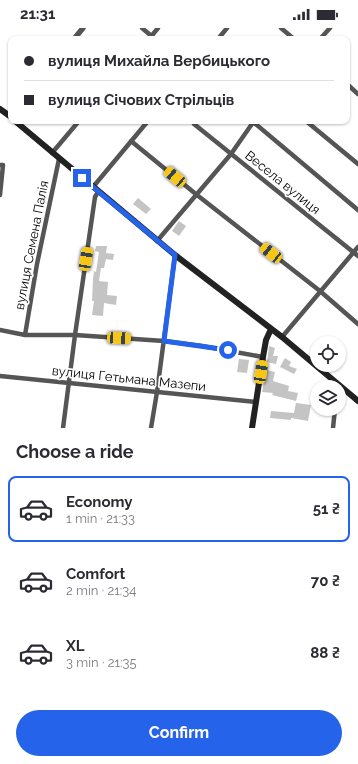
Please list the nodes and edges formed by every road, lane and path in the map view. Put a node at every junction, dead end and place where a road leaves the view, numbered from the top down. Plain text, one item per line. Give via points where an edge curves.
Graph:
1 (83, 28) edge
2 (142, 28) edge
3 (227, 28) edge
4 (281, 28) edge
5 (330, 28) edge
6 (76, 36) edge
7 (150, 36) edge
8 (220, 36) edge
9 (290, 36) edge
10 (323, 36) edge
11 (350, 87) edge
12 (358, 94) edge
13 (18, 124) edge
14 (76, 124) edge
15 (145, 124) edge
16 (194, 124) dead end
17 (251, 124) edge
18 (257, 124) edge
19 (310, 124) edge
20 (131, 141) junction
21 (52, 153) junction
22 (231, 154) junction
23 (59, 159) junction
24 (358, 164) edge
25 (0, 165) edge
26 (96, 190) junction
27 (0, 195) edge
28 (197, 195) junction
29 (358, 210) edge
30 (158, 241) junction
31 (358, 247) edge
32 (353, 252) junction
33 (175, 255) junction
34 (358, 256) edge
35 (320, 291) junction
36 (358, 324) edge
37 (271, 329) junction
38 (0, 330) edge
39 (25, 335) junction
40 (75, 335) junction
41 (282, 337) junction
42 (164, 341) junction
43 (263, 357) junction
44 (0, 376) edge
45 (329, 380) edge
46 (68, 384) junction
47 (157, 392) junction
48 (346, 394) edge
49 (358, 401) edge
50 (256, 402) junction
51 (334, 416) edge
52 (63, 428) edge
53 (151, 428) edge
54 (252, 428) edge
55 (333, 428) edge

1 - 6 street
2 - 7 street
3 - 8 street
4 - 9 street
5 - 10 street
11 - 12 street
13 - 21 main road
14 - 21 street
15 - 20 street
16 - 22 street, Весела вулиця
17 - 22 street
18 - 29 street
19 - 24 street
20 - 26 street
20 - 28 street
21 - 23 main road
22 - 28 street
22 - 32 street, Весела вулиця
23 - 26 main road
23 - 39 street, вулиця Семена Палія
25 - 27 street via 4,165
26 - 30 main road
26 - 40 street
28 - 30 street
28 - 35 street
30 - 33 main road
31 - 32 street
32 - 34 street, Весела вулиця
32 - 35 street
33 - 37 main road
33 - 42 street
35 - 36 street
35 - 41 street
37 - 41 main road
37 - 43 main road
38 - 39 street
39 - 40 street
40 - 42 street
40 - 46 street
41 - 45 main road
42 - 43 street
42 - 47 street
43 - 50 main road
44 - 46 street, вулиця Гетьмана Мазепи
46 - 47 street, вулиця Гетьмана Мазепи
46 - 52 street
47 - 50 street, вулиця Гетьмана Мазепи
47 - 53 street
48 - 49 main road
50 - 54 main road
51 - 55 street

